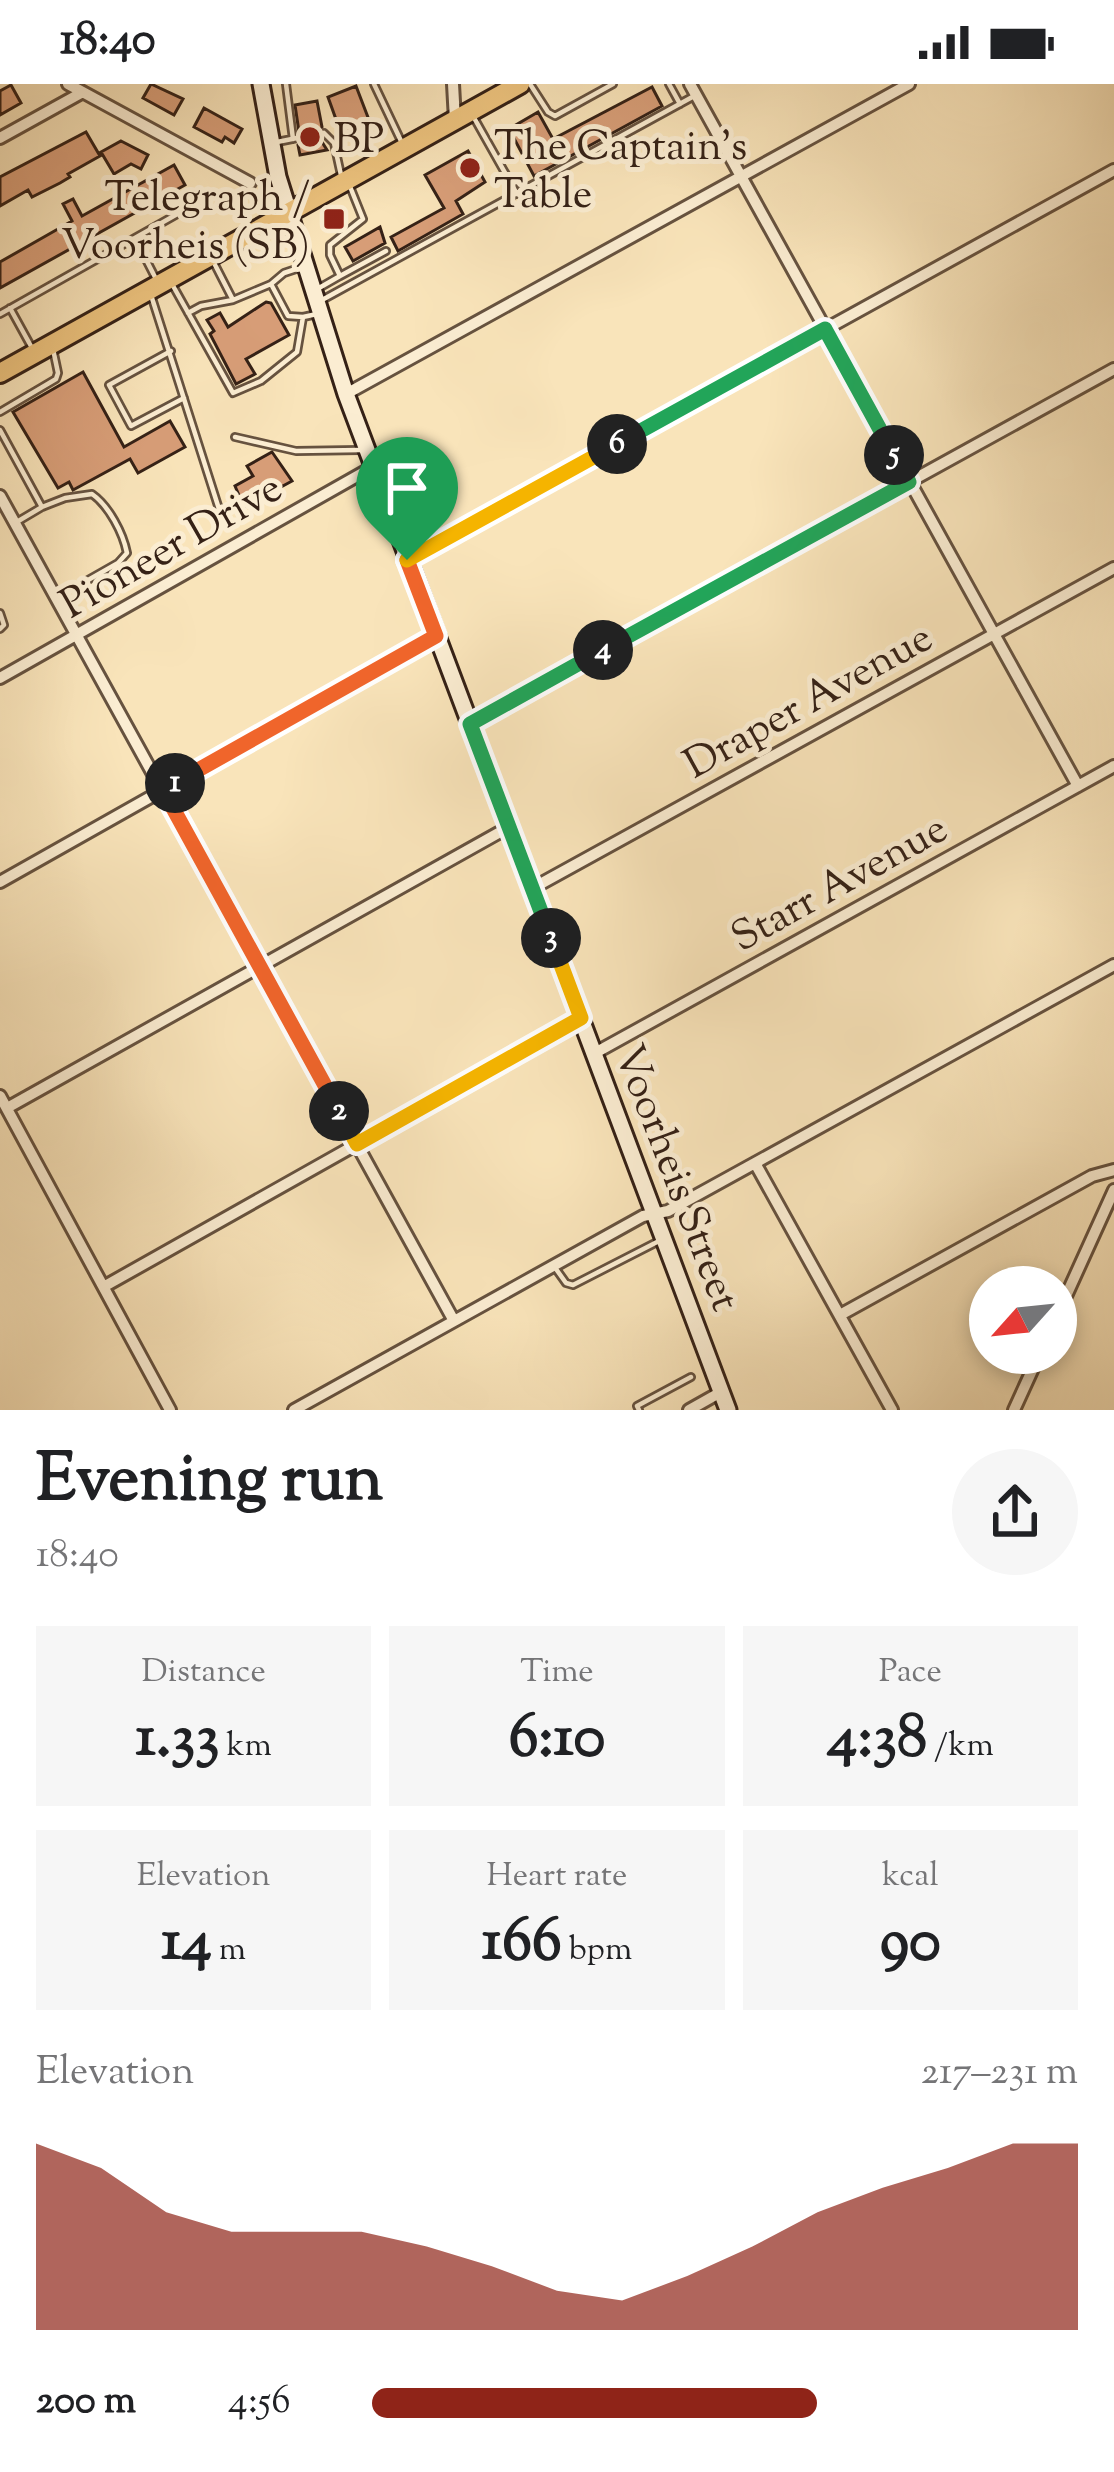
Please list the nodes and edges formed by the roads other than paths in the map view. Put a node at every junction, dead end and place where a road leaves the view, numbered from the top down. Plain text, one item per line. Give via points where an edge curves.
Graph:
1 (68, 84) edge
2 (286, 84) edge
3 (374, 84) edge
4 (453, 84) edge
5 (520, 84) edge
6 (530, 84) edge
7 (613, 84) edge
8 (669, 84) edge
9 (909, 84) edge
10 (266, 85) edge
11 (85, 88) edge
12 (693, 90) edge
13 (680, 104) junction
14 (463, 116) junction
15 (323, 133) dead end
16 (0, 138) edge
17 (272, 143) junction
18 (404, 148) junction
19 (1114, 170) edge
20 (741, 177) junction
21 (345, 181) junction
22 (250, 183) dead end
23 (517, 194) junction
24 (188, 208) dead end
25 (289, 212) junction
26 (135, 238) junction
27 (386, 251) dead end
28 (211, 256) junction
29 (306, 265) junction
30 (340, 277) junction
31 (159, 284) junction
32 (271, 284) junction
33 (233, 300) junction
34 (318, 302) junction
35 (10, 308) junction
36 (188, 313) junction
37 (0, 314) edge
38 (303, 317) junction
39 (825, 329) junction
40 (43, 349) junction
41 (171, 351) junction
42 (1114, 369) edge
43 (0, 373) edge
44 (346, 394) junction
45 (184, 398) junction
46 (0, 412) edge
47 (0, 430) edge
48 (236, 437) dead end
49 (9, 449) junction
50 (366, 449) junction
51 (0, 454) edge
52 (373, 467) junction
53 (909, 482) junction
54 (0, 496) edge
55 (42, 507) junction
56 (219, 509) dead end
57 (15, 523) junction
58 (407, 560) junction
59 (1114, 568) edge
60 (74, 588) dead end
61 (0, 613) edge
62 (0, 629) edge
63 (993, 634) junction
64 (78, 635) junction
65 (436, 636) junction
66 (1, 675) edge
67 (470, 724) junction
68 (1114, 766) edge
69 (1078, 786) junction
70 (163, 790) junction
71 (509, 826) junction
72 (0, 882) edge
73 (533, 888) junction
74 (1114, 965) edge
75 (259, 966) junction
76 (581, 1018) junction
77 (595, 1053) junction
78 (3, 1102) edge
79 (357, 1144) junction
80 (755, 1163) junction
81 (1114, 1170) edge
82 (1114, 1190) edge
83 (655, 1214) junction
84 (664, 1239) junction
85 (554, 1266) junction
86 (1077, 1272) edge
87 (105, 1286) junction
88 (839, 1315) junction
89 (454, 1321) junction
90 (1030, 1374) edge
91 (691, 1377) dead end
92 (722, 1392) junction
93 (170, 1410) edge
94 (294, 1410) edge
95 (639, 1410) edge
96 (688, 1410) edge
97 (728, 1410) edge
98 (892, 1410) edge
99 (1014, 1410) edge

1 - 11 street
2 - 17 lane via 295,139
3 - 18 lane
4 - 14 street
5 - 14 highway
6 - 7 lane via 556,116
8 - 13 lane
9 - 20 street
10 - 17 street, Voorheis Street
11 - 16 street
11 - 22 street
12 - 13 lane
12 - 20 street
13 - 23 lane
14 - 18 highway
14 - 23 lane
15 - 21 lane
17 - 25 street, Voorheis Street
18 - 21 highway
19 - 39 street
20 - 39 street
20 - 44 street
21 - 25 highway
21 - 30 lane via 362,219 328,249
23 - 34 lane
24 - 26 lane
25 - 28 highway
25 - 29 street, Voorheis Street
26 - 31 lane
26 - 35 lane
27 - 30 lane
28 - 31 highway
28 - 33 lane
29 - 32 lane
29 - 34 street, Voorheis Street
30 - 34 lane
31 - 36 lane
31 - 40 highway
31 - 41 lane
32 - 33 lane
32 - 38 lane via 288,316
33 - 36 lane
34 - 38 lane
34 - 44 street, Voorheis Street
35 - 37 lane
35 - 40 lane
36 - 38 lane via 233,393 297,352
39 - 53 street
39 - 58 street
40 - 43 highway
40 - 46 lane via 56,379
41 - 45 lane
41 - 45 lane via 109,385 131,426
42 - 53 street
44 - 50 street, Voorheis Street
45 - 56 lane
47 - 49 lane
48 - 50 lane via 296,451
49 - 51 lane
49 - 55 lane
50 - 52 street, Voorheis Street
52 - 58 street, Voorheis Street
52 - 64 street, Pioneer Drive
53 - 63 street
53 - 67 street
54 - 57 street
55 - 57 lane
55 - 60 lane via 92,494 126,544 118,563
57 - 64 street
58 - 65 street, Voorheis Street
59 - 63 street, Draper Avenue
61 - 62 lane
63 - 69 street
63 - 73 street, Draper Avenue
64 - 66 street, Pioneer Drive
64 - 70 street
65 - 67 street, Voorheis Street
65 - 70 street
67 - 71 street, Voorheis Street
68 - 69 street, Starr Avenue
69 - 77 street, Starr Avenue
70 - 72 street
70 - 75 street
71 - 73 street, Voorheis Street
71 - 75 street
73 - 76 street, Voorheis Street
74 - 80 street
75 - 78 street
75 - 79 street
76 - 77 street, Voorheis Street
76 - 79 street
77 - 83 street, Voorheis Street
78 - 87 street
79 - 87 street
79 - 89 street
80 - 83 street
80 - 88 street
81 - 88 street
82 - 86 street
83 - 84 street, Voorheis Street
83 - 85 street
84 - 85 lane via 573,1285
84 - 92 street, Voorheis Street
85 - 89 street
87 - 93 street
88 - 98 street
89 - 94 street
90 - 99 street
91 - 95 lane
92 - 96 street
92 - 97 street, Voorheis Street

